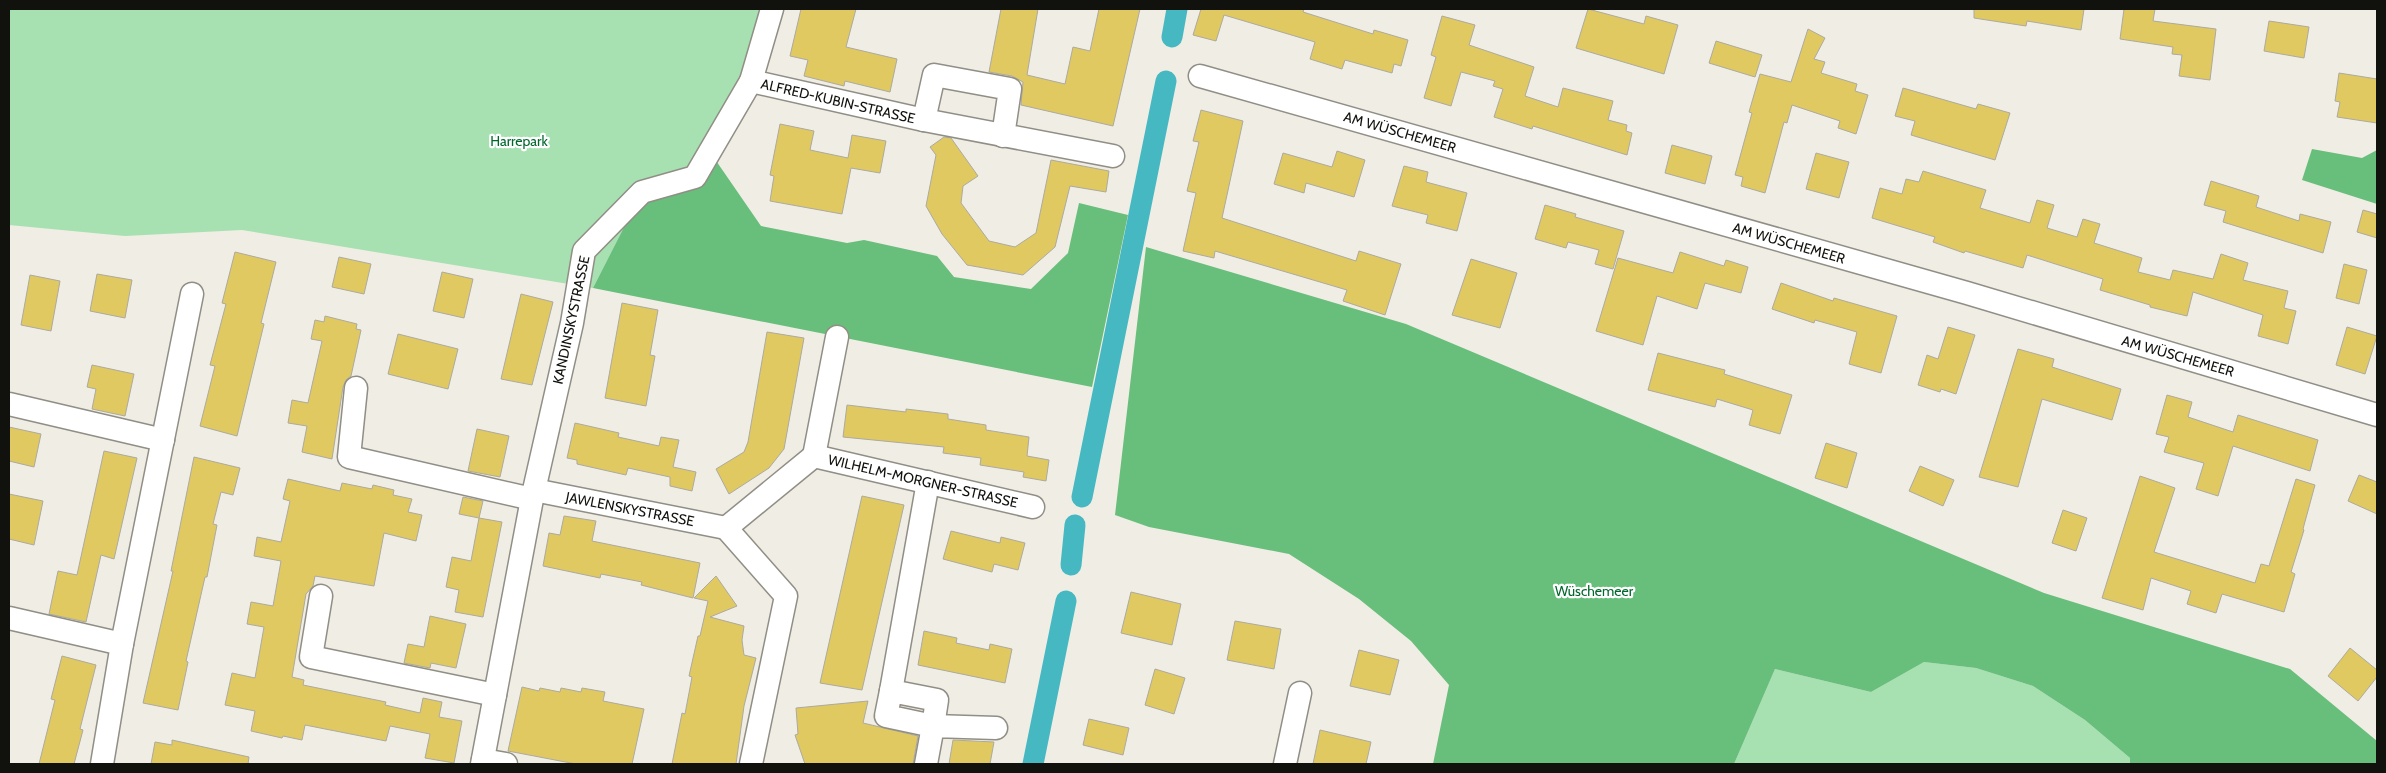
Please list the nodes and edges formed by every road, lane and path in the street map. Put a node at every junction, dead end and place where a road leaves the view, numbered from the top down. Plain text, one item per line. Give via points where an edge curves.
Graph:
1 (772, 9) edge
2 (1200, 76) dead end
3 (751, 81) junction
4 (924, 120) junction
5 (1003, 136) junction
6 (1113, 156) dead end
7 (192, 294) dead end
8 (837, 337) dead end
9 (356, 388) dead end
10 (9, 404) edge
11 (2377, 415) edge
12 (163, 440) junction
13 (814, 456) junction
14 (928, 482) junction
15 (533, 494) junction
16 (1033, 507) dead end
17 (726, 528) junction
18 (322, 596) dead end
19 (9, 618) edge
20 (122, 644) junction
21 (1300, 693) dead end
22 (495, 695) junction
23 (933, 726) junction
24 (996, 728) dead end
25 (482, 762) edge
26 (102, 764) edge
27 (506, 764) edge
28 (751, 764) edge
29 (926, 764) edge
30 (1285, 764) edge

1 - 3 street, KANDINSKYSTRASSE
2 - 11 street, AM WÜSCHEMEER via 1994,301
3 - 4 street, ALFRED-KUBIN-STRASSE
3 - 15 street, KANDINSKYSTRASSE via 695,177 642,192 584,251 572,323
4 - 5 street, ALFRED-KUBIN-STRASSE
4 - 5 street, ALFRED-KUBIN-STRASSE via 934,75 1010,89
5 - 6 street, ALFRED-KUBIN-STRASSE
7 - 12 street
8 - 13 street, WILHELM-MORGNER-STRASSE
9 - 15 street via 349,457
10 - 12 street
12 - 20 street
13 - 14 street, WILHELM-MORGNER-STRASSE
13 - 17 street, WILHELM-MORGNER-STRASSE
14 - 16 street, WILHELM-MORGNER-STRASSE
14 - 23 street via 891,692 937,700
15 - 17 street, JAWLENSKYSTRASSE
15 - 22 street, KANDINSKYSTRASSE
17 - 28 street via 786,596
18 - 22 street via 311,657
19 - 20 street
20 - 26 street
21 - 30 street
22 - 25 street, KANDINSKYSTRASSE
23 - 24 street
23 - 29 street
25 - 27 street

